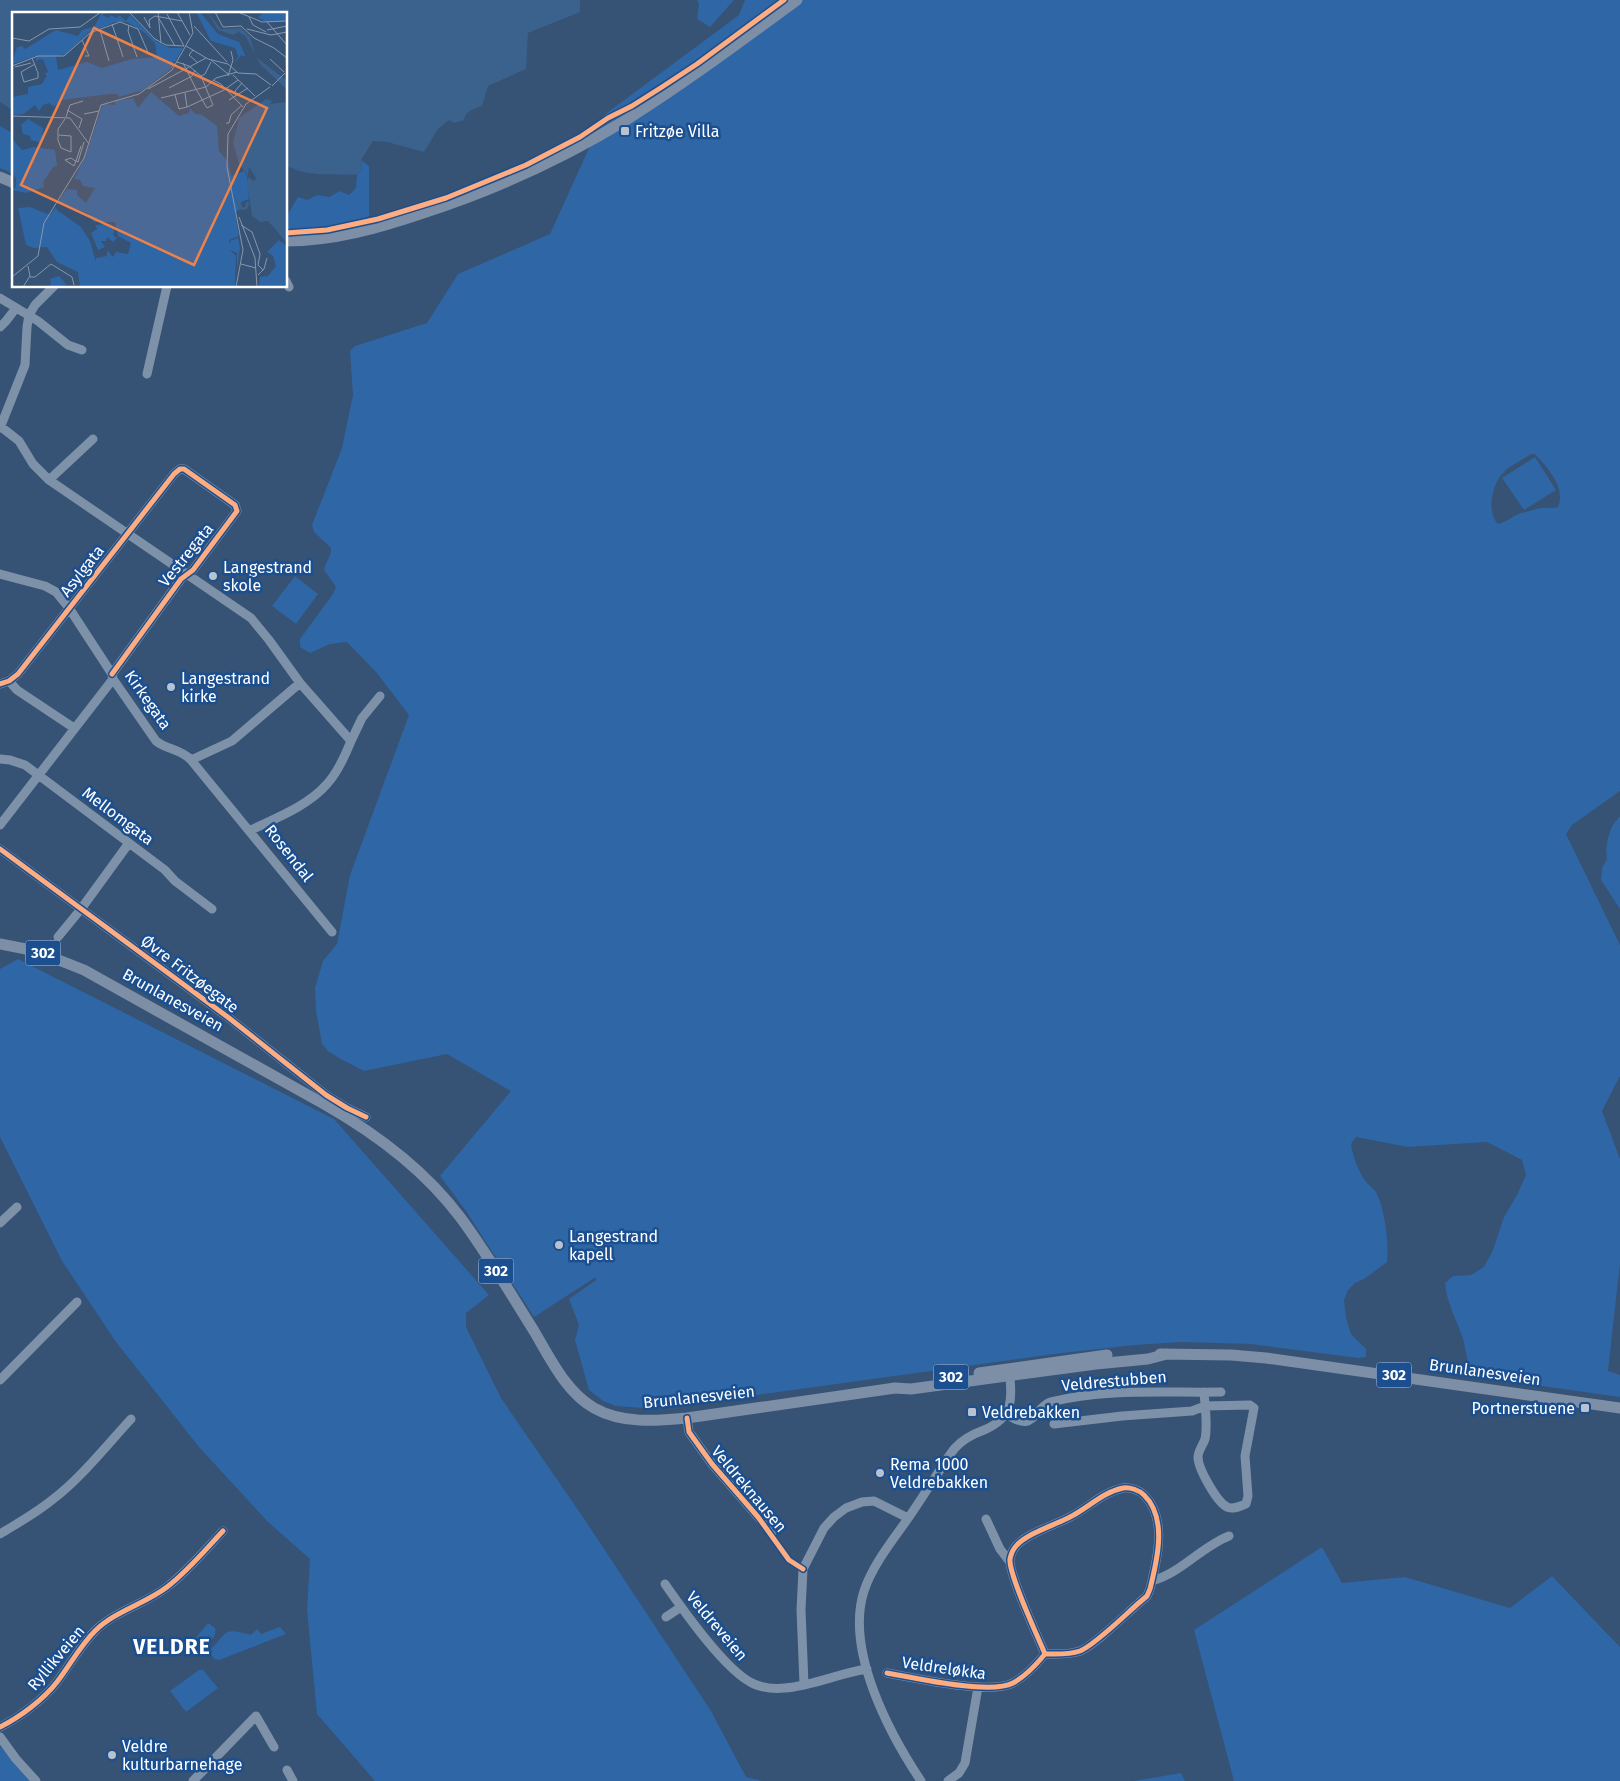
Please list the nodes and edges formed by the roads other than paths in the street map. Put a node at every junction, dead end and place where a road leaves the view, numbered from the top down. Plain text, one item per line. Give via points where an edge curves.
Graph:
1 (796, 0) edge
2 (0, 177) edge
3 (12, 182) edge
4 (288, 241) edge
5 (52, 288) edge
6 (167, 288) edge
7 (0, 298) edge
8 (16, 308) junction
9 (29, 315) junction
10 (0, 327) edge
11 (82, 350) dead end
12 (147, 374) dead end
13 (0, 427) edge
14 (93, 439) dead end
15 (180, 469) joint
16 (49, 480) junction
17 (128, 533) junction
18 (0, 574) edge
19 (188, 574) junction
20 (69, 608) junction
21 (112, 677) junction
22 (4, 683) edge
23 (300, 683) junction
24 (380, 696) dead end
25 (74, 728) junction
26 (352, 740) junction
27 (0, 760) edge
28 (192, 760) junction
29 (39, 775) junction
30 (0, 825) edge
31 (251, 830) junction
32 (129, 843) junction
33 (0, 849) edge
34 (81, 909) junction
35 (212, 909) dead end
36 (332, 932) dead end
37 (58, 938) dead end
38 (0, 944) edge
39 (366, 1117) dead end
40 (17, 1207) dead end
41 (0, 1223) edge
42 (77, 1302) dead end
43 (1009, 1372) junction
44 (0, 1380) edge
45 (1204, 1392) junction
46 (1221, 1392) dead end
47 (1205, 1406) junction
48 (1620, 1408) edge
49 (1005, 1413) junction
50 (687, 1418) junction
51 (130, 1419) dead end
52 (1054, 1424) dead end
53 (908, 1518) junction
54 (986, 1519) dead end
55 (223, 1530) dead end
56 (772, 1533) dead end
57 (0, 1534) edge
58 (1229, 1536) dead end
59 (1010, 1562) junction
60 (1152, 1581) junction
61 (665, 1584) dead end
62 (681, 1607) junction
63 (666, 1618) dead end
64 (1045, 1654) junction
65 (867, 1669) junction
66 (887, 1673) dead end
67 (804, 1684) junction
68 (978, 1687) junction
69 (0, 1726) edge
70 (0, 1737) edge
71 (274, 1747) dead end
72 (287, 1770) dead end
73 (36, 1781) edge
74 (193, 1781) edge
75 (293, 1781) edge
76 (921, 1781) edge
77 (948, 1781) edge

1 - 4 main road via 654,102 541,166 402,220 330,238
2 - 3 main road
5 - 9 street
6 - 12 street
7 - 8 street
8 - 9 street
8 - 10 street
9 - 11 street via 68,345
9 - 13 street via 25,365
13 - 16 street via 19,441 33,464
14 - 16 street
15 - 17 street, Asylgata
15 - 19 street, Vestregata via 187,470 237,509
16 - 17 street
17 - 19 street
17 - 20 street, Asylgata
18 - 20 street, Kirkegata via 51,588
19 - 21 street, Vestregata via 181,579
19 - 23 street via 251,618
20 - 21 street, Kirkegata
20 - 22 street, Asylgata via 18,674
21 - 25 street, Vestregata
21 - 28 street, Kirkegata via 156,741
22 - 25 street
23 - 26 street
23 - 28 street via 232,741
24 - 26 street, Rosendal via 362,718
25 - 29 street, Vestregata
26 - 31 street, Rosendal via 326,785 304,803
27 - 29 street, Mellomgata via 18,761
28 - 31 street, Kirkegata
29 - 30 street, Vestregata
29 - 32 street, Mellomgata
31 - 36 street, Rosendal
32 - 34 street
32 - 35 street, Mellomgata
33 - 34 street, Øvre Fritzøegate
34 - 37 street
34 - 39 street, Øvre Fritzøegate via 229,1018 326,1095
38 - 50 main road, Brunlanesveien / 302 via 36,951 84,970 367,1130 406,1160 452,1207 480,1245 558,1371 577,1395 594,1408 624,1418
40 - 41 street
42 - 44 street
43 - 48 main road, Brunlanesveien / 302 via 1148,1359 1167,1354 1232,1355
43 - 49 street via 1012,1393
43 - 50 main road, Brunlanesveien / 302 via 910,1383 895,1388
45 - 46 street, Veldrestubben
45 - 47 street
45 - 49 street, Veldrestubben via 1126,1392 1059,1400 1044,1405 1027,1421 1016,1420
47 - 47 street via 1242,1404 1254,1408 1245,1456 1248,1496 1246,1504 1239,1507 1227,1507 1221,1503 1200,1466 1198,1454 1205,1434
47 - 52 street via 1192,1411
49 - 53 street via 994,1425 955,1448
50 - 56 street, Veldreknausen via 689,1432 712,1464
51 - 57 street via 58,1495
53 - 65 street via 864,1591 859,1621
53 - 67 street via 874,1502 862,1502 846,1508 824,1528 803,1569
54 - 59 street
55 - 69 street, Ryllikveien via 168,1587 95,1631 52,1688 30,1708
58 - 60 street via 1164,1578
59 - 60 street via 1012,1551 1024,1539 1071,1517 1111,1492 1132,1488 1143,1493 1156,1511 1159,1531
59 - 64 street via 1014,1581
60 - 64 street via 1147,1596 1082,1650
61 - 62 street, Veldreveien
62 - 63 street
62 - 67 street, Veldreveien via 742,1677 768,1688
64 - 68 street, Veldreløkka via 1012,1683 992,1688
65 - 67 street, Veldreveien
65 - 76 street via 886,1721
66 - 68 street, Veldreløkka
68 - 77 street, Veldreløkka via 965,1763 959,1773
70 - 73 street
71 - 74 street via 256,1716
72 - 75 street

